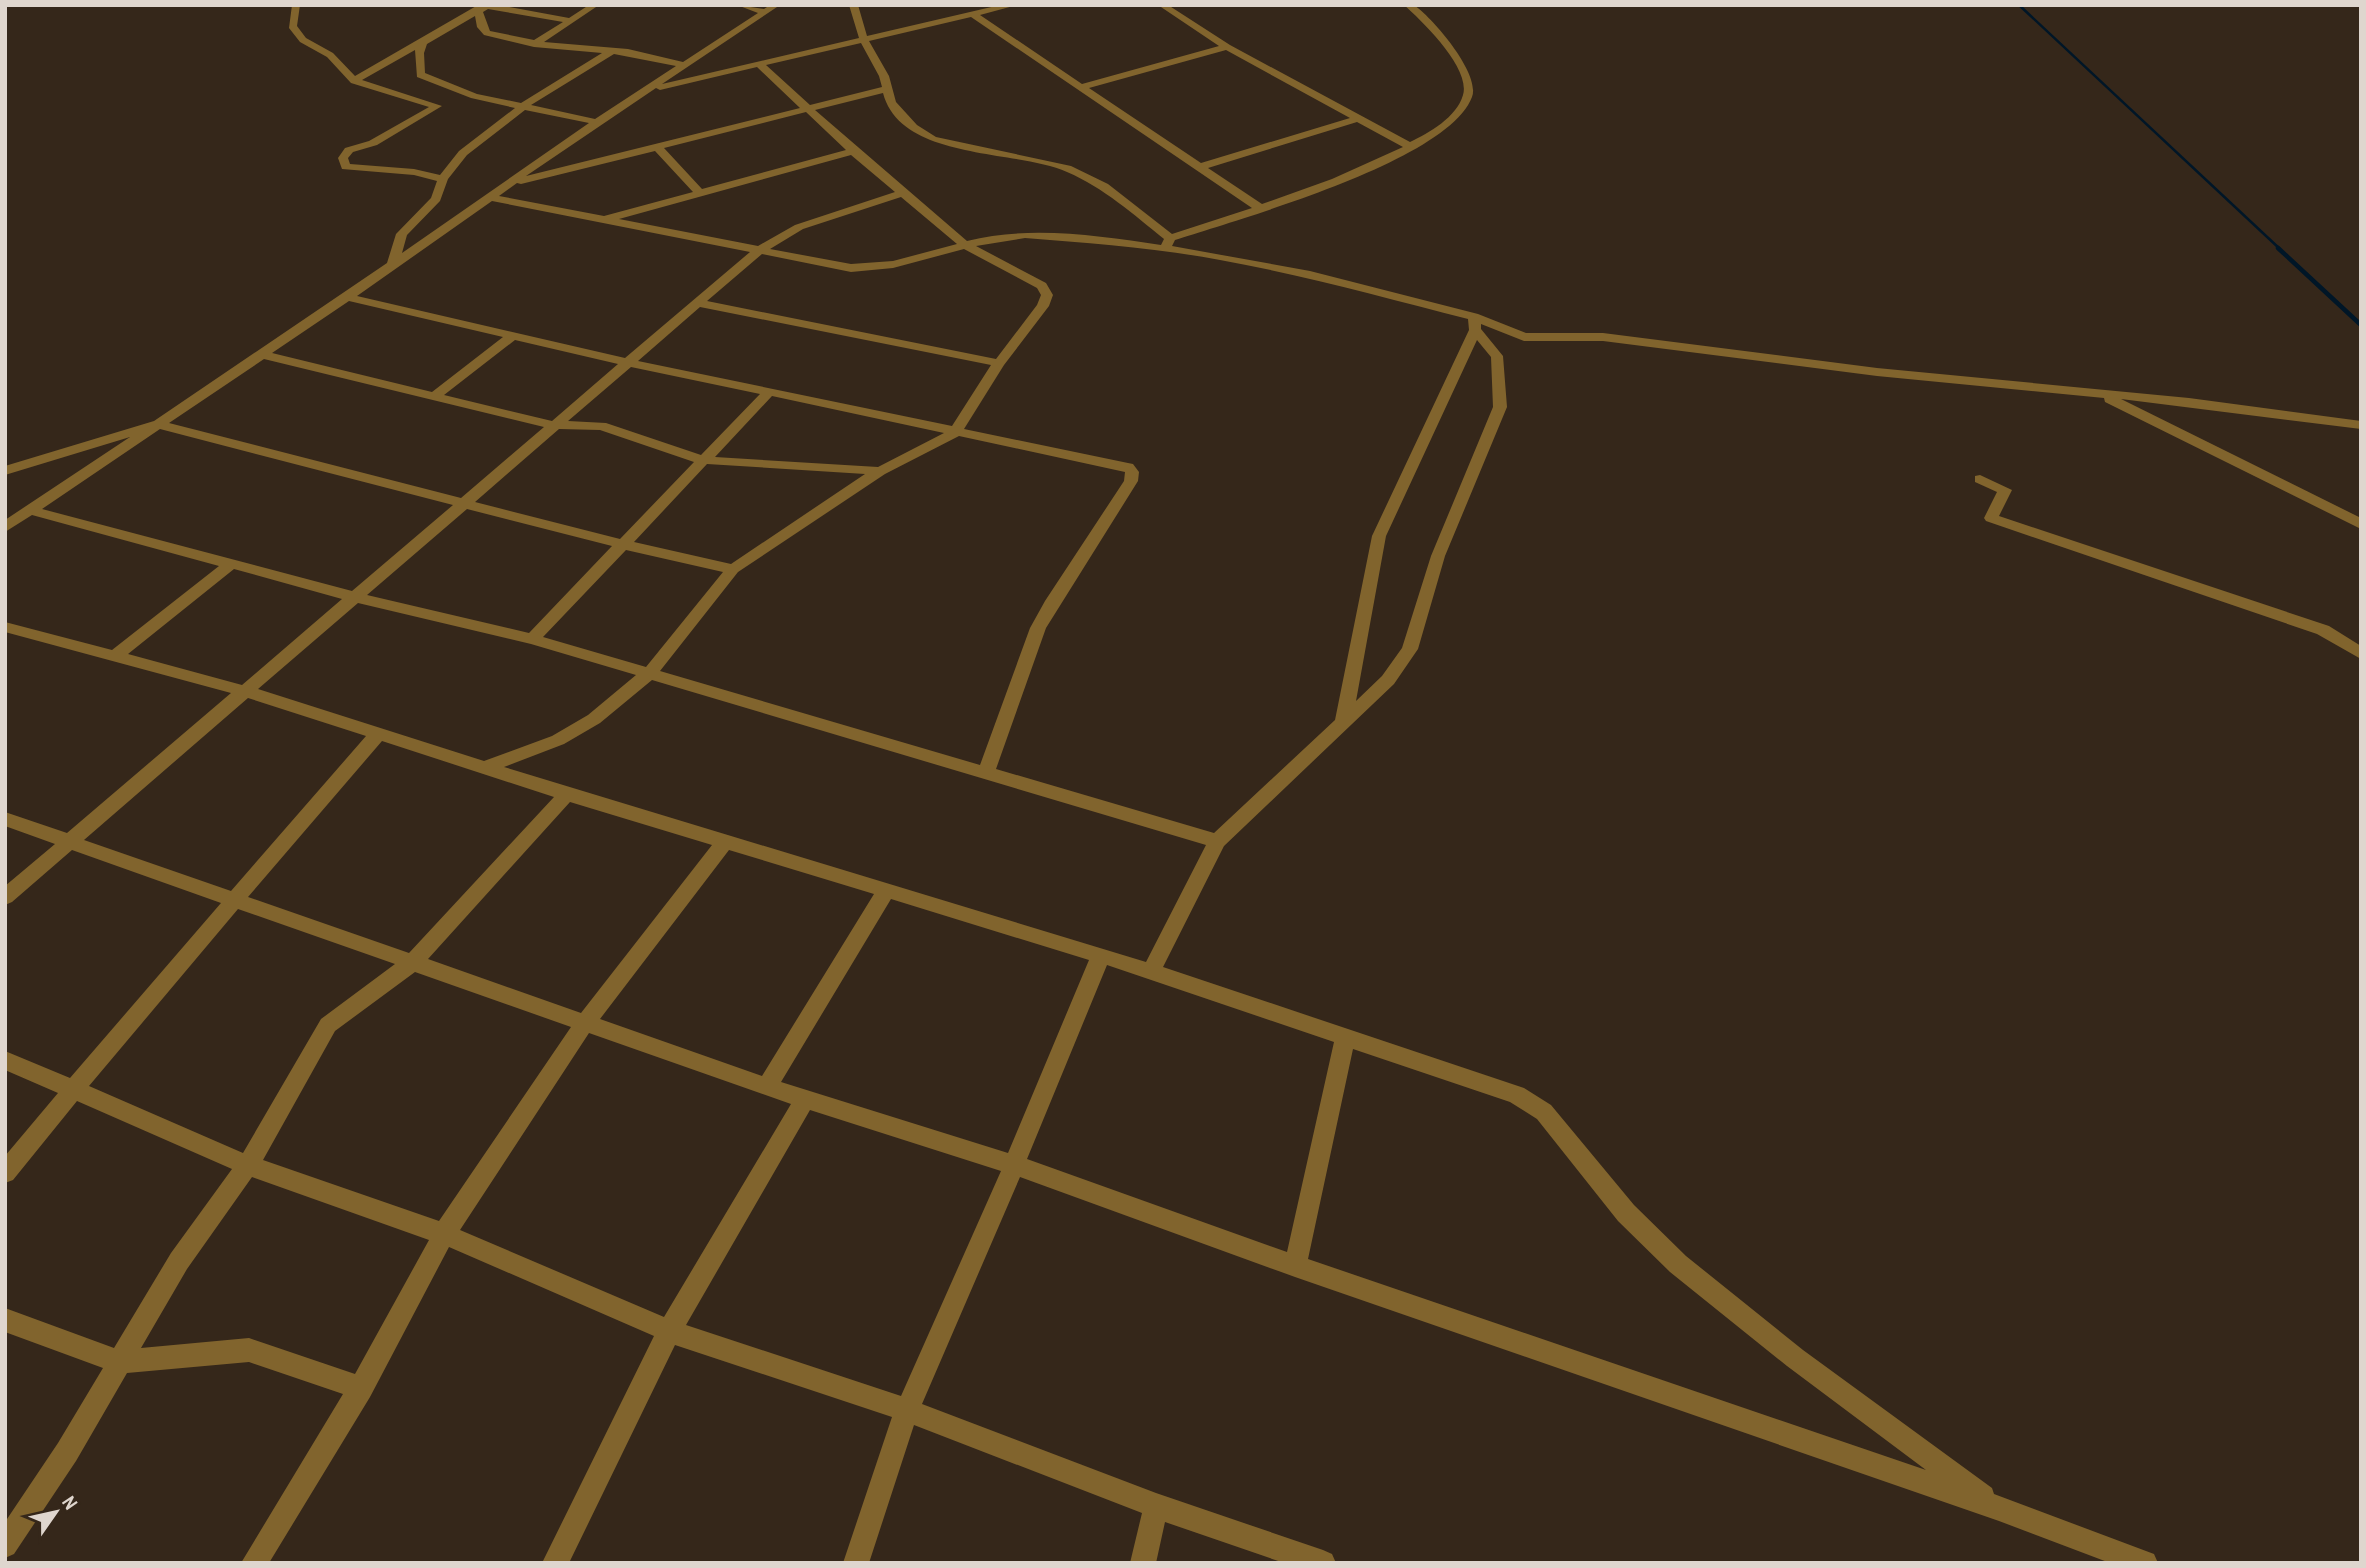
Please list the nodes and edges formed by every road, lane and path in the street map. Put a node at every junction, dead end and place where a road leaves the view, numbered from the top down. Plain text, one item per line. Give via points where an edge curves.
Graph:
1 (296, 5) edge
2 (595, 5) edge
3 (741, 5) edge
4 (776, 5) edge
5 (853, 5) edge
6 (1013, 5) edge
7 (1162, 5) edge
8 (1408, 5) edge
9 (484, 7) edge
10 (766, 12) junction
11 (974, 15) junction
12 (568, 20) junction
13 (864, 40) junction
14 (422, 42) junction
15 (534, 44) junction
16 (1227, 47) junction
17 (612, 51) junction
18 (759, 64) junction
19 (685, 65) junction
20 (354, 81) junction
21 (420, 84) junction
22 (1081, 87) junction
23 (650, 89) junction
24 (887, 89) junction
25 (437, 106) junction
26 (523, 106) junction
27 (806, 109) junction
28 (1359, 118) junction
29 (597, 122) junction
30 (657, 147) junction
31 (1413, 148) junction
32 (853, 151) junction
33 (1199, 167) junction
34 (443, 179) junction
35 (509, 184) junction
36 (700, 193) junction
37 (902, 193) junction
38 (489, 197) junction
39 (1260, 208) junction
40 (603, 220) junction
41 (1168, 244) junction
42 (965, 245) junction
43 (758, 251) junction
44 (393, 264) junction
45 (347, 297) junction
46 (697, 303) junction
47 (1474, 323) junction
48 (514, 335) junction
49 (261, 354) junction
50 (626, 362) junction
51 (999, 363) junction
52 (768, 393) junction
53 (2100, 394) junction
54 (434, 396) junction
55 (157, 424) junction
56 (553, 425) junction
57 (2361, 425) edge
58 (954, 433) junction
59 (703, 460) junction
60 (5, 471) edge
61 (880, 471) junction
62 (1980, 479) dead end
63 (465, 503) junction
64 (30, 510) junction
65 (2361, 524) edge
66 (5, 527) edge
67 (621, 544) junction
68 (231, 564) junction
69 (733, 569) junction
70 (355, 597) junction
71 (5, 627) edge
72 (532, 639) junction
73 (2361, 654) edge
74 (114, 656) junction
75 (650, 673) junction
76 (244, 691) junction
77 (1343, 724) junction
78 (379, 734) junction
79 (484, 768) junction
80 (986, 772) junction
81 (567, 794) junction
82 (5, 820) edge
83 (1217, 841) junction
84 (725, 842) junction
85 (68, 844) junction
86 (886, 891) junction
87 (5, 897) edge
88 (234, 899) junction
89 (1101, 955) junction
90 (412, 963) junction
91 (1152, 971) junction
92 (585, 1023) junction
93 (1345, 1037) junction
94 (5, 1060) edge
95 (767, 1087) junction
96 (75, 1089) junction
97 (805, 1099) junction
98 (248, 1165) junction
99 (1014, 1165) junction
100 (5, 1173) edge
101 (444, 1234) junction
102 (1295, 1266) junction
103 (5, 1320) edge
104 (669, 1331) junction
105 (119, 1362) junction
106 (360, 1388) junction
107 (907, 1410) junction
108 (1156, 1506) junction
109 (1999, 1508) junction
110 (5, 1545) edge
111 (254, 1563) edge
112 (555, 1563) edge
113 (856, 1563) edge
114 (1143, 1563) edge
115 (1324, 1563) edge
116 (2145, 1563) edge

1 - 20 street via 295,31 330,55
2 - 12 street
3 - 10 street
4 - 10 street
5 - 13 street
6 - 11 street
7 - 16 street
8 - 31 street via 1441,38 1462,68 1468,97 1461,111
9 - 12 street
9 - 14 street
9 - 15 street via 482,27 487,33
10 - 19 street
11 - 13 street
11 - 22 street
12 - 15 street
13 - 18 street
13 - 24 street
14 - 20 street
14 - 21 street
15 - 17 street
16 - 22 street
16 - 28 street
17 - 19 street
17 - 26 street
18 - 23 street
18 - 27 street
19 - 23 street
20 - 25 street
21 - 25 street
21 - 26 street
22 - 33 street
23 - 29 street
24 - 27 street
24 - 41 street via 891,103 913,127 933,139 1067,168 1104,186
25 - 34 street via 373,143 349,150 343,158 346,167
26 - 29 street
26 - 34 street via 463,153
27 - 30 street
27 - 32 street
28 - 31 street
28 - 33 street
29 - 35 street
30 - 35 street
30 - 36 street
31 - 39 street
32 - 36 street
32 - 37 street
33 - 39 street
34 - 44 street via 436,199 402,233
35 - 38 street
36 - 40 street
37 - 42 street
37 - 43 street via 799,227
38 - 40 street
38 - 44 street
39 - 41 street
40 - 43 street
41 - 42 street via 1025,235
41 - 47 street via 1310,275
42 - 43 street via 893,264 851,268
42 - 51 street via 1042,286 1047,295
43 - 46 street
44 - 45 street
45 - 48 street
45 - 49 street
46 - 50 street
46 - 51 street
47 - 53 street via 1524,337 1603,337 1877,372
47 - 77 street via 1379,536
47 - 77 street via 1497,356 1500,407 1437,556 1410,649 1388,680
48 - 50 street
48 - 54 street
49 - 54 street
49 - 55 street
50 - 52 street
50 - 56 street
51 - 58 street
52 - 58 street
52 - 59 street
53 - 57 street
53 - 65 street
54 - 56 street
55 - 60 street
55 - 63 street
55 - 64 street
56 - 59 street via 601,426
56 - 63 street
58 - 61 street
58 - 80 street via 1123,464 1132,472 1131,481 1038,628
59 - 61 street
59 - 67 street
61 - 69 street
62 - 73 street via 2005,490 1991,518 2323,629
63 - 67 street
63 - 70 street
64 - 66 street
64 - 68 street
67 - 69 street
67 - 72 street
68 - 70 street
68 - 74 street
69 - 75 street
70 - 72 street
70 - 76 street
71 - 74 street
72 - 75 street
74 - 76 street
75 - 79 street via 574,732
75 - 80 street
76 - 78 street
76 - 85 street
77 - 83 street
78 - 79 street
78 - 88 street
79 - 81 street
80 - 83 street
81 - 84 street
81 - 90 street
82 - 85 street
83 - 91 street
84 - 86 street
84 - 92 street
85 - 87 street
85 - 88 street
86 - 89 street
86 - 95 street
88 - 90 street
88 - 96 street
89 - 91 street
89 - 99 street
90 - 92 street
90 - 98 street via 328,1025
91 - 93 street
92 - 95 street
92 - 101 street
93 - 102 street
93 - 109 street via 1517,1095 1544,1112 1626,1213 1678,1264 1795,1358
94 - 96 street
95 - 97 street
96 - 98 street
96 - 100 street
97 - 99 street
97 - 104 street
98 - 101 street
98 - 105 street via 179,1261
99 - 102 street
99 - 107 street
101 - 104 street
101 - 106 street
102 - 109 street
103 - 105 street
104 - 107 street
104 - 112 street
105 - 106 street via 249,1350
105 - 110 street
106 - 111 street
107 - 108 street
107 - 113 street
108 - 114 street
108 - 115 street
109 - 116 street

